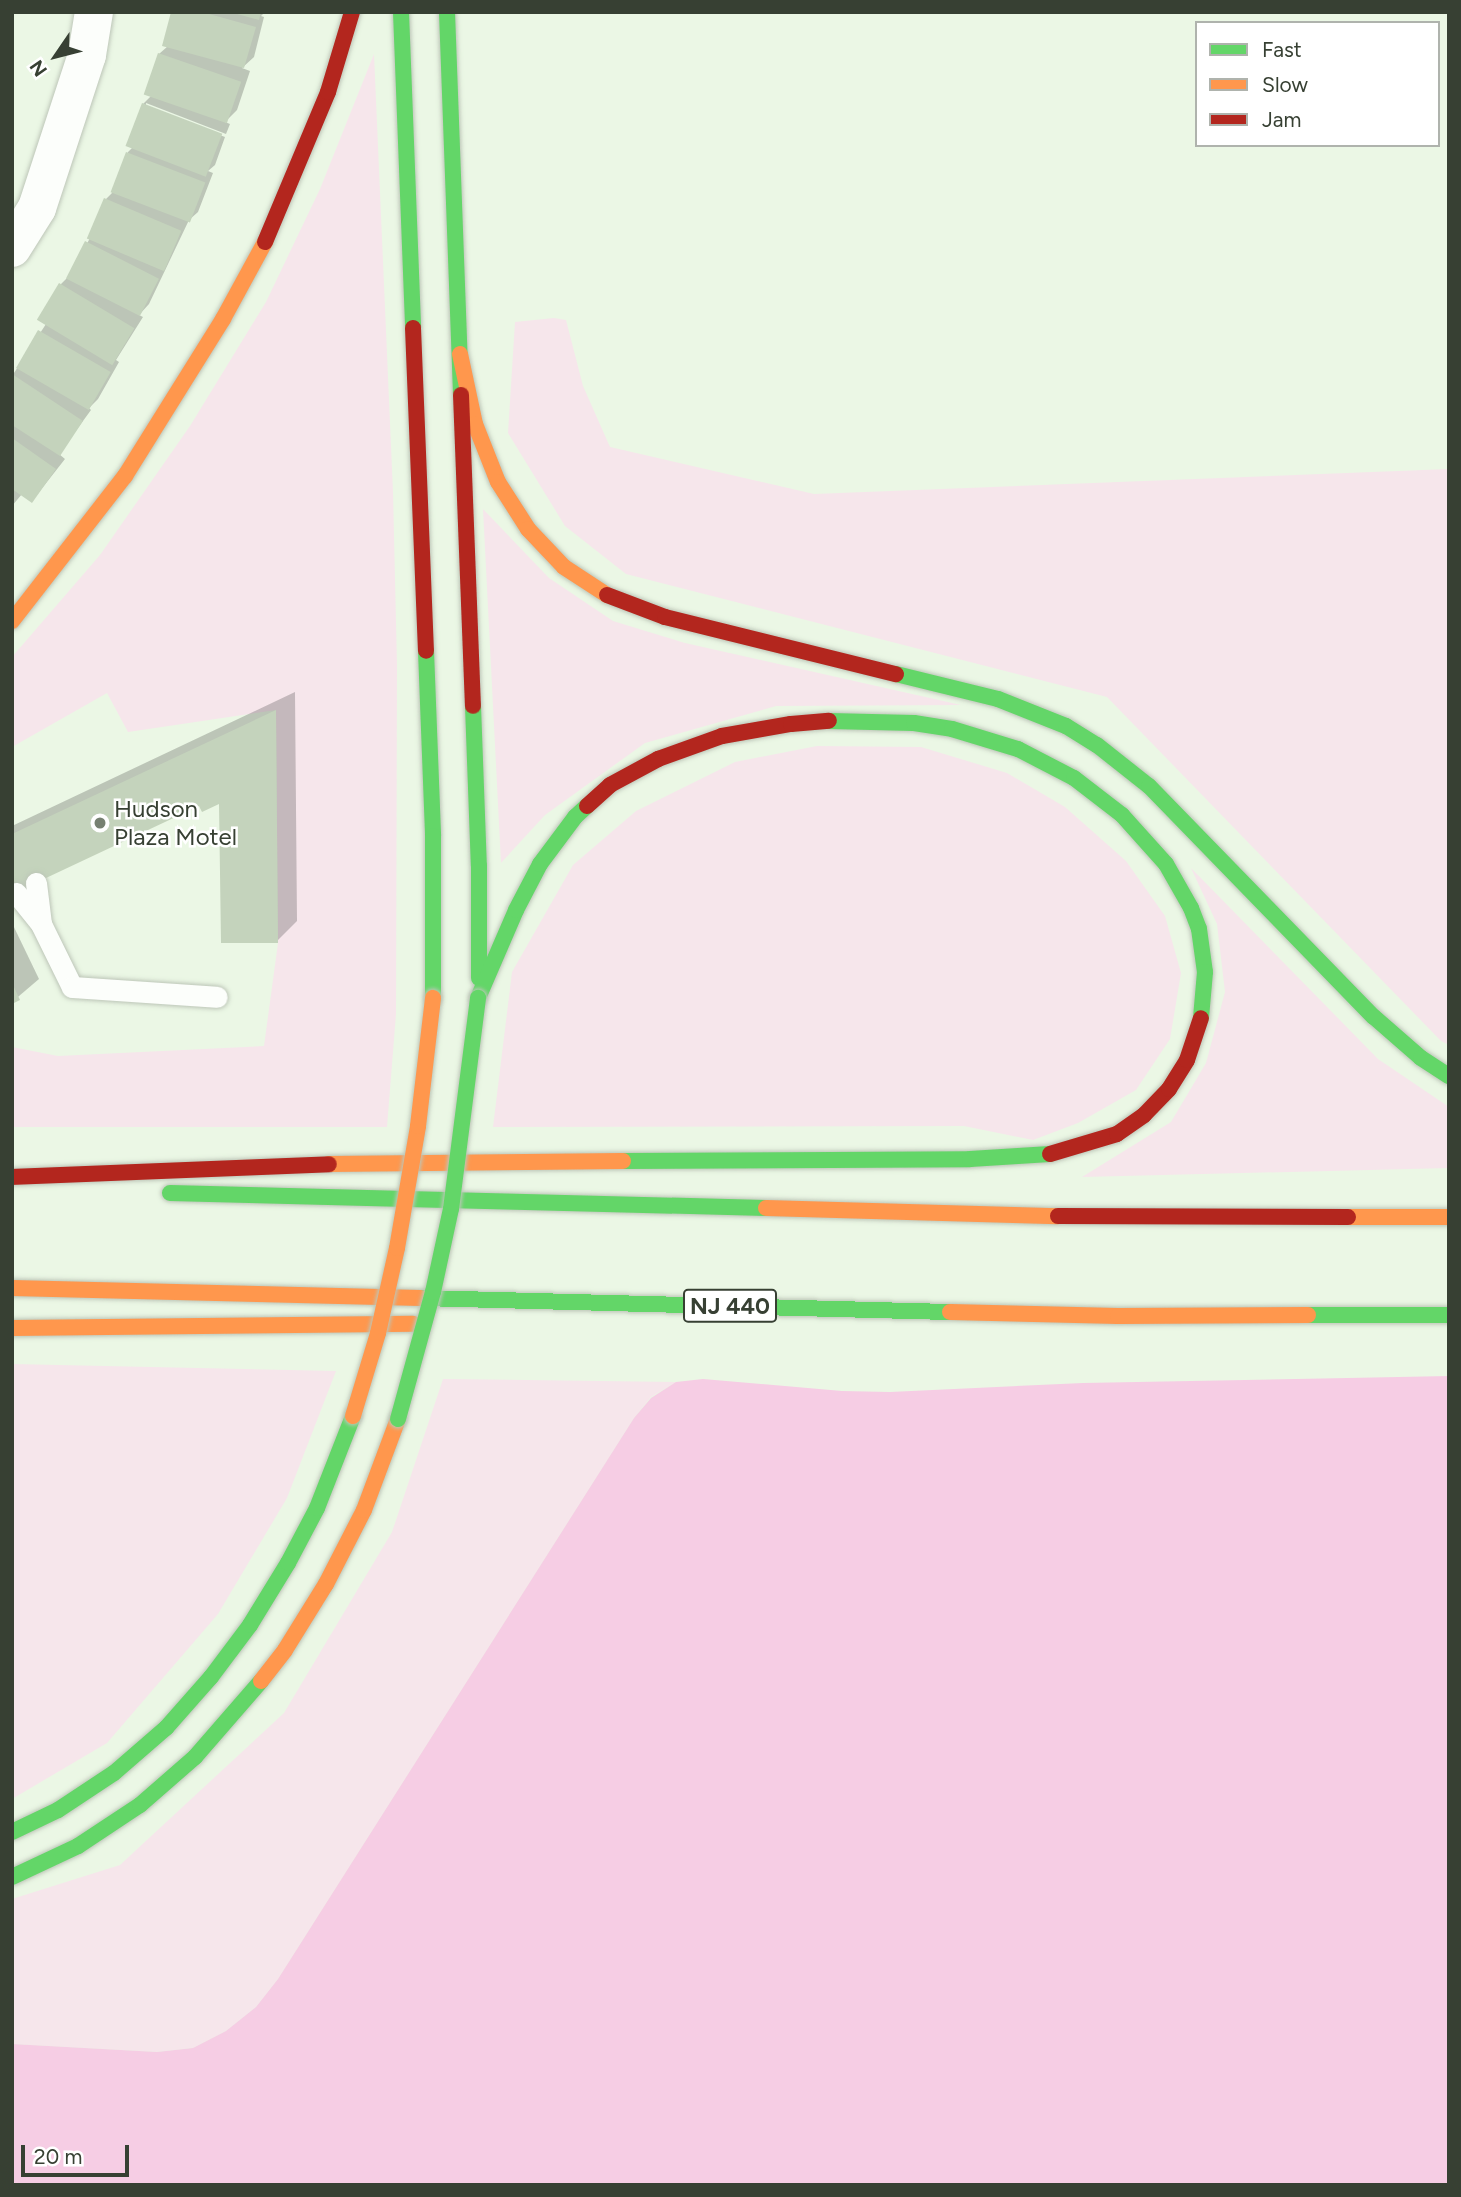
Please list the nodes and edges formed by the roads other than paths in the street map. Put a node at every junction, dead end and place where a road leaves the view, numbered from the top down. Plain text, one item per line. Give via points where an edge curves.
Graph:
1 (94, 12) edge
2 (352, 12) edge
3 (401, 12) edge
4 (447, 12) edge
5 (12, 248) edge
6 (460, 354) junction
7 (12, 621) edge
8 (36, 883) dead end
9 (16, 893) dead end
10 (41, 924) junction
11 (217, 997) dead end
12 (478, 998) junction
13 (1449, 1076) edge
14 (12, 1177) edge
15 (12, 1189) edge
16 (82, 1191) dead end
17 (151, 1193) dead end
18 (1449, 1217) edge
19 (12, 1288) edge
20 (1449, 1315) edge
21 (1118, 1316) junction
22 (666, 1321) dead end
23 (445, 1324) dead end
24 (12, 1328) edge
25 (12, 1832) edge
26 (12, 1877) edge

1 - 5 street via 87,55 37,208
2 - 7 highway via 328,92 295,176 223,319 124,476
3 - 25 highway, bridge via 433,836 433,998 397,1248 353,1416 301,1539 250,1625 166,1728 114,1773 58,1810
4 - 6 highway
6 - 12 highway via 479,877
6 - 13 highway via 475,424 508,499 545,548 585,582 665,617 999,699 1066,726 1149,786 1374,1017
8 - 10 lane
9 - 10 lane
10 - 11 lane via 72,987
12 - 14 highway via 540,864 575,817 610,785 658,759 712,740 751,730 833,721 951,729 1018,749 1074,778 1122,816 1166,864 1199,929 1205,972 1200,1025 1187,1060 1169,1089 1117,1134 1055,1154 944,1160 368,1163
12 - 26 highway, bridge via 451,1209 430,1303 398,1419 364,1510 327,1584 285,1650 195,1757 140,1805 78,1846
15 - 16 highway
17 - 18 highway via 1106,1217
19 - 21 highway, NJ 440
20 - 21 highway, NJ 440
21 - 22 highway
23 - 24 highway

